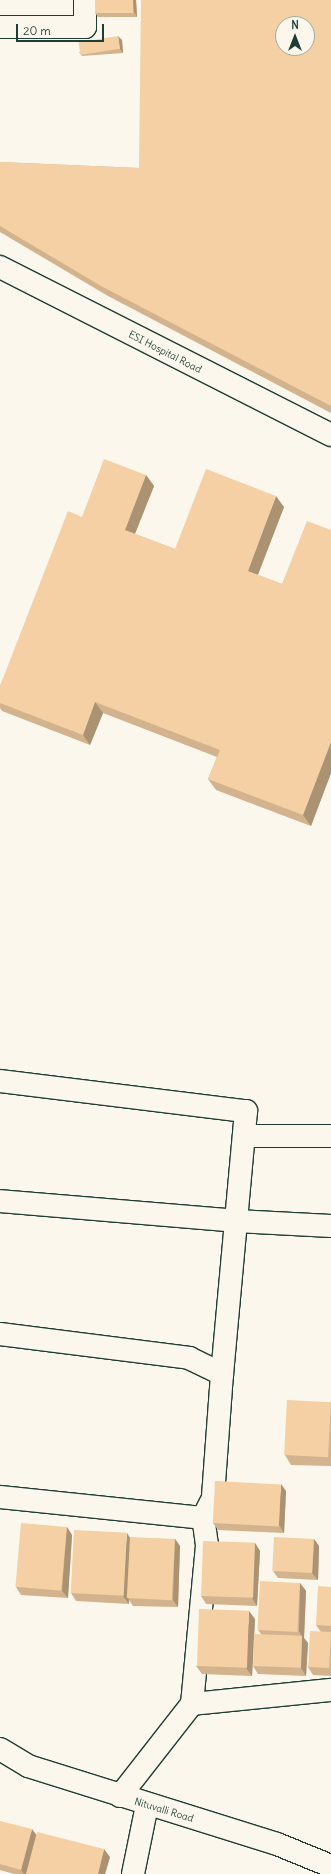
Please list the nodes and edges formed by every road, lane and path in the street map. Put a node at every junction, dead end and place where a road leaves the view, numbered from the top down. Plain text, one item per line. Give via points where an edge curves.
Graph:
1 (85, 0) edge
2 (0, 28) edge
3 (0, 267) edge
4 (331, 435) edge
5 (0, 1081) edge
6 (244, 1136) junction
7 (331, 1136) edge
8 (0, 1201) edge
9 (236, 1221) junction
10 (331, 1226) edge
11 (0, 1334) edge
12 (222, 1374) junction
13 (0, 1497) edge
14 (202, 1518) junction
15 (331, 1690) edge
16 (192, 1704) junction
17 (0, 1749) edge
18 (120, 1796) junction
19 (147, 1805) junction
20 (331, 1866) edge
21 (133, 1874) edge

1 - 2 street via 85,27
3 - 4 street, ESI Hospital Road
5 - 6 street via 246,1111
6 - 7 street
6 - 9 street
8 - 9 street
9 - 10 street
9 - 12 street
11 - 12 street via 189,1358
12 - 14 street via 213,1498
13 - 14 street
14 - 16 street via 207,1545
15 - 16 street
16 - 18 street
17 - 18 street, Nituvalli Road via 28,1766
18 - 19 street, Nituvalli Road
19 - 20 street, Nituvalli Road via 277,1844
19 - 21 street

